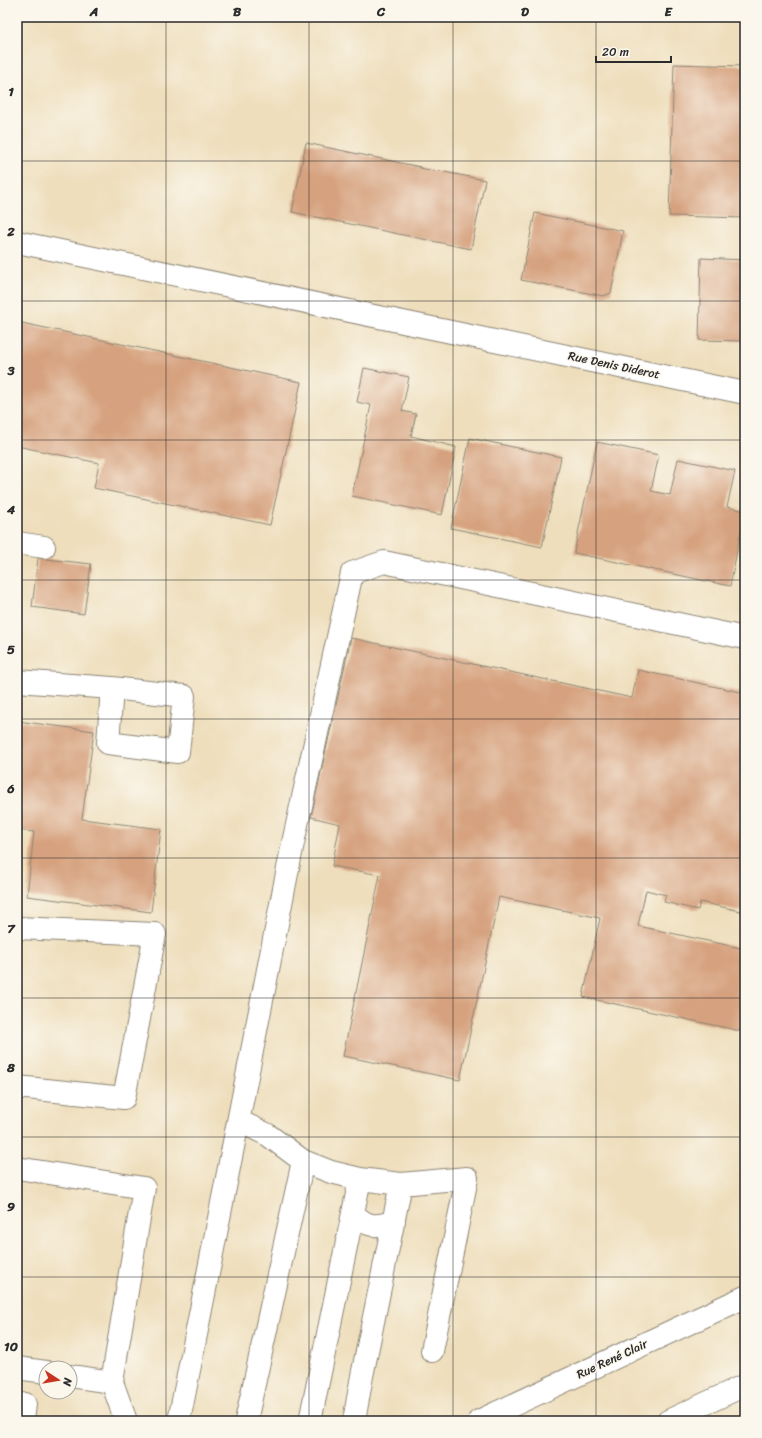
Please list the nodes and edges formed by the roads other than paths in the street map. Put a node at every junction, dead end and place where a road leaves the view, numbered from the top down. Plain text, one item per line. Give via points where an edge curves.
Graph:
1 (17, 242) edge
2 (745, 393) edge
3 (17, 543) edge
4 (44, 547) dead end
5 (745, 638) edge
6 (17, 681) edge
7 (112, 688) dead end
8 (17, 928) edge
9 (17, 1087) edge
10 (239, 1121) junction
11 (303, 1161) junction
12 (17, 1168) edge
13 (360, 1179) junction
14 (401, 1184) junction
15 (353, 1214) junction
16 (394, 1221) junction
17 (745, 1297) edge
18 (432, 1350) dead end
19 (17, 1368) edge
20 (38, 1371) edge
21 (78, 1377) edge
22 (112, 1382) junction
23 (745, 1384) edge
24 (126, 1421) edge
25 (179, 1421) edge
26 (246, 1421) edge
27 (310, 1421) edge
28 (354, 1421) edge
29 (479, 1421) edge
30 (668, 1421) edge

1 - 2 lane, Rue Denis Diderot
3 - 4 lane
5 - 10 lane via 384,562 352,574 293,843
6 - 7 lane
8 - 9 lane via 155,934 124,1098
10 - 11 lane via 268,1135
10 - 25 lane
11 - 13 lane via 331,1172
11 - 26 lane
12 - 22 lane via 144,1188
13 - 14 lane
13 - 15 lane
14 - 16 lane
14 - 18 lane via 466,1178
15 - 16 lane via 360,1221 376,1226
15 - 27 lane
16 - 28 lane
17 - 29 lane, Rue René Clair
19 - 20 lane
21 - 22 lane
22 - 24 lane
23 - 30 lane

